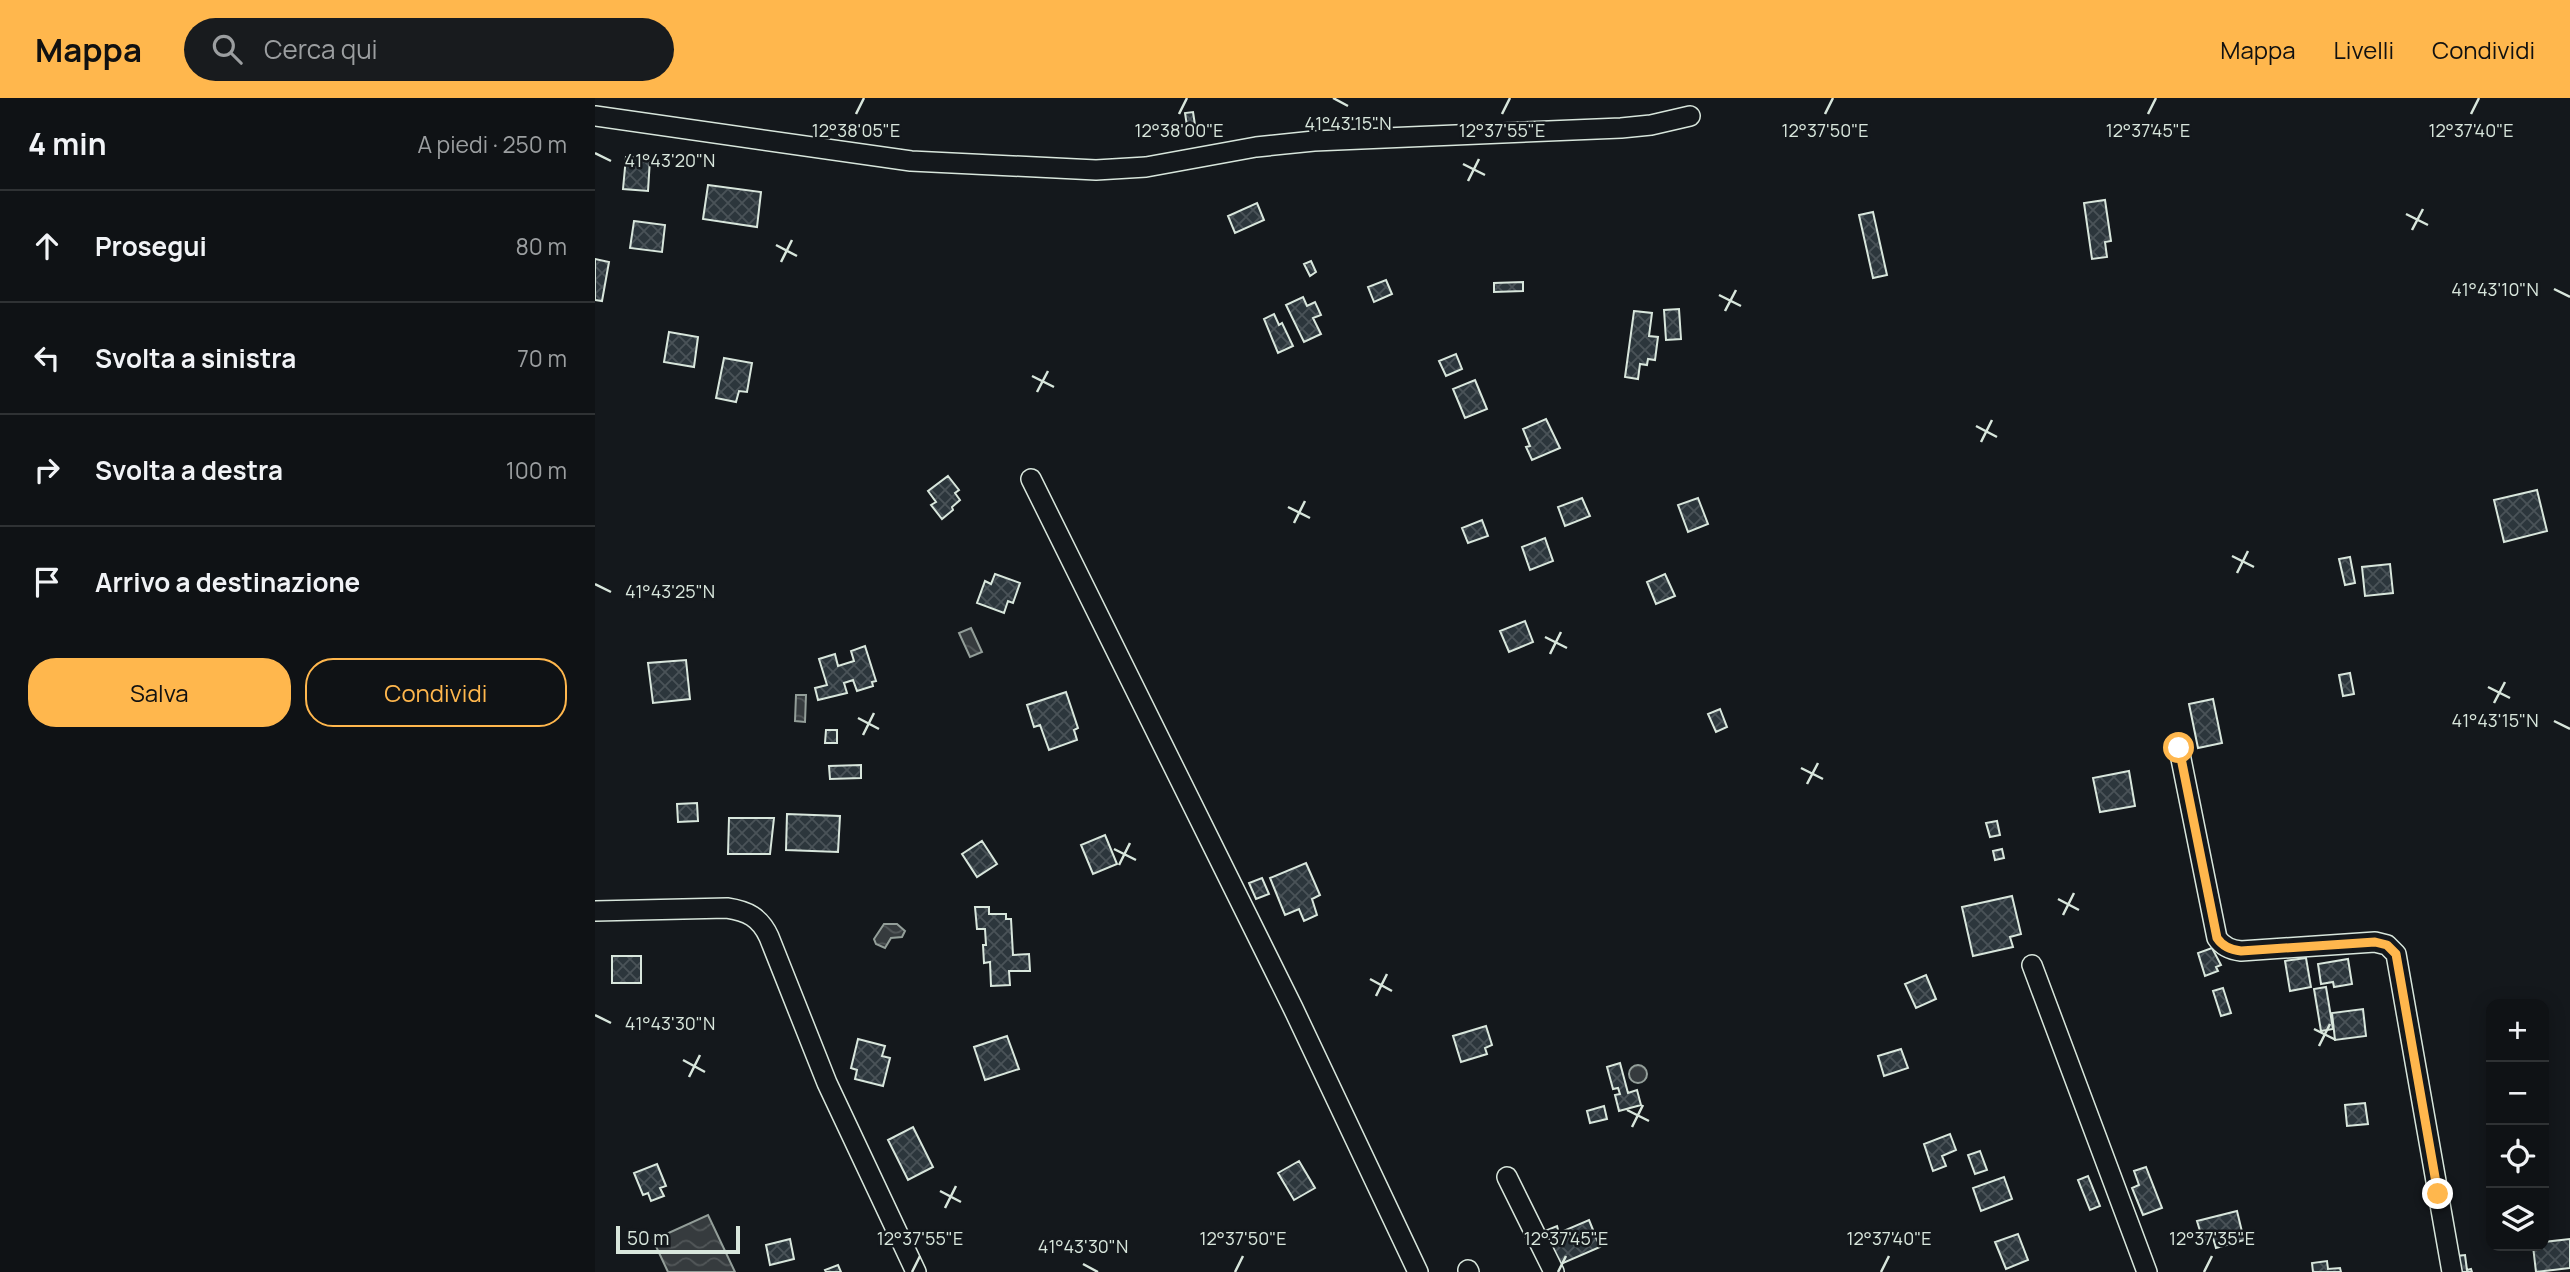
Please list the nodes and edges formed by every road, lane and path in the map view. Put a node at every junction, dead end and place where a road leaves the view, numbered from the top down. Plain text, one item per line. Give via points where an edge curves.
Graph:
1 (595, 116) edge
2 (1690, 116) dead end
3 (1031, 479) dead end
4 (2179, 748) dead end
5 (595, 911) edge
6 (2032, 965) dead end
7 (1507, 1177) dead end
8 (916, 1272) edge
9 (1418, 1272) edge
10 (1554, 1272) edge
11 (2147, 1272) edge
12 (2452, 1272) edge

1 - 2 street via 911,161 1096,170 1146,167 1303,142 1621,128
3 - 9 street
4 - 12 street via 2221,944 2241,951 2375,942 2396,954
5 - 8 street via 721,907 758,920 827,1083
6 - 11 street
7 - 10 street

